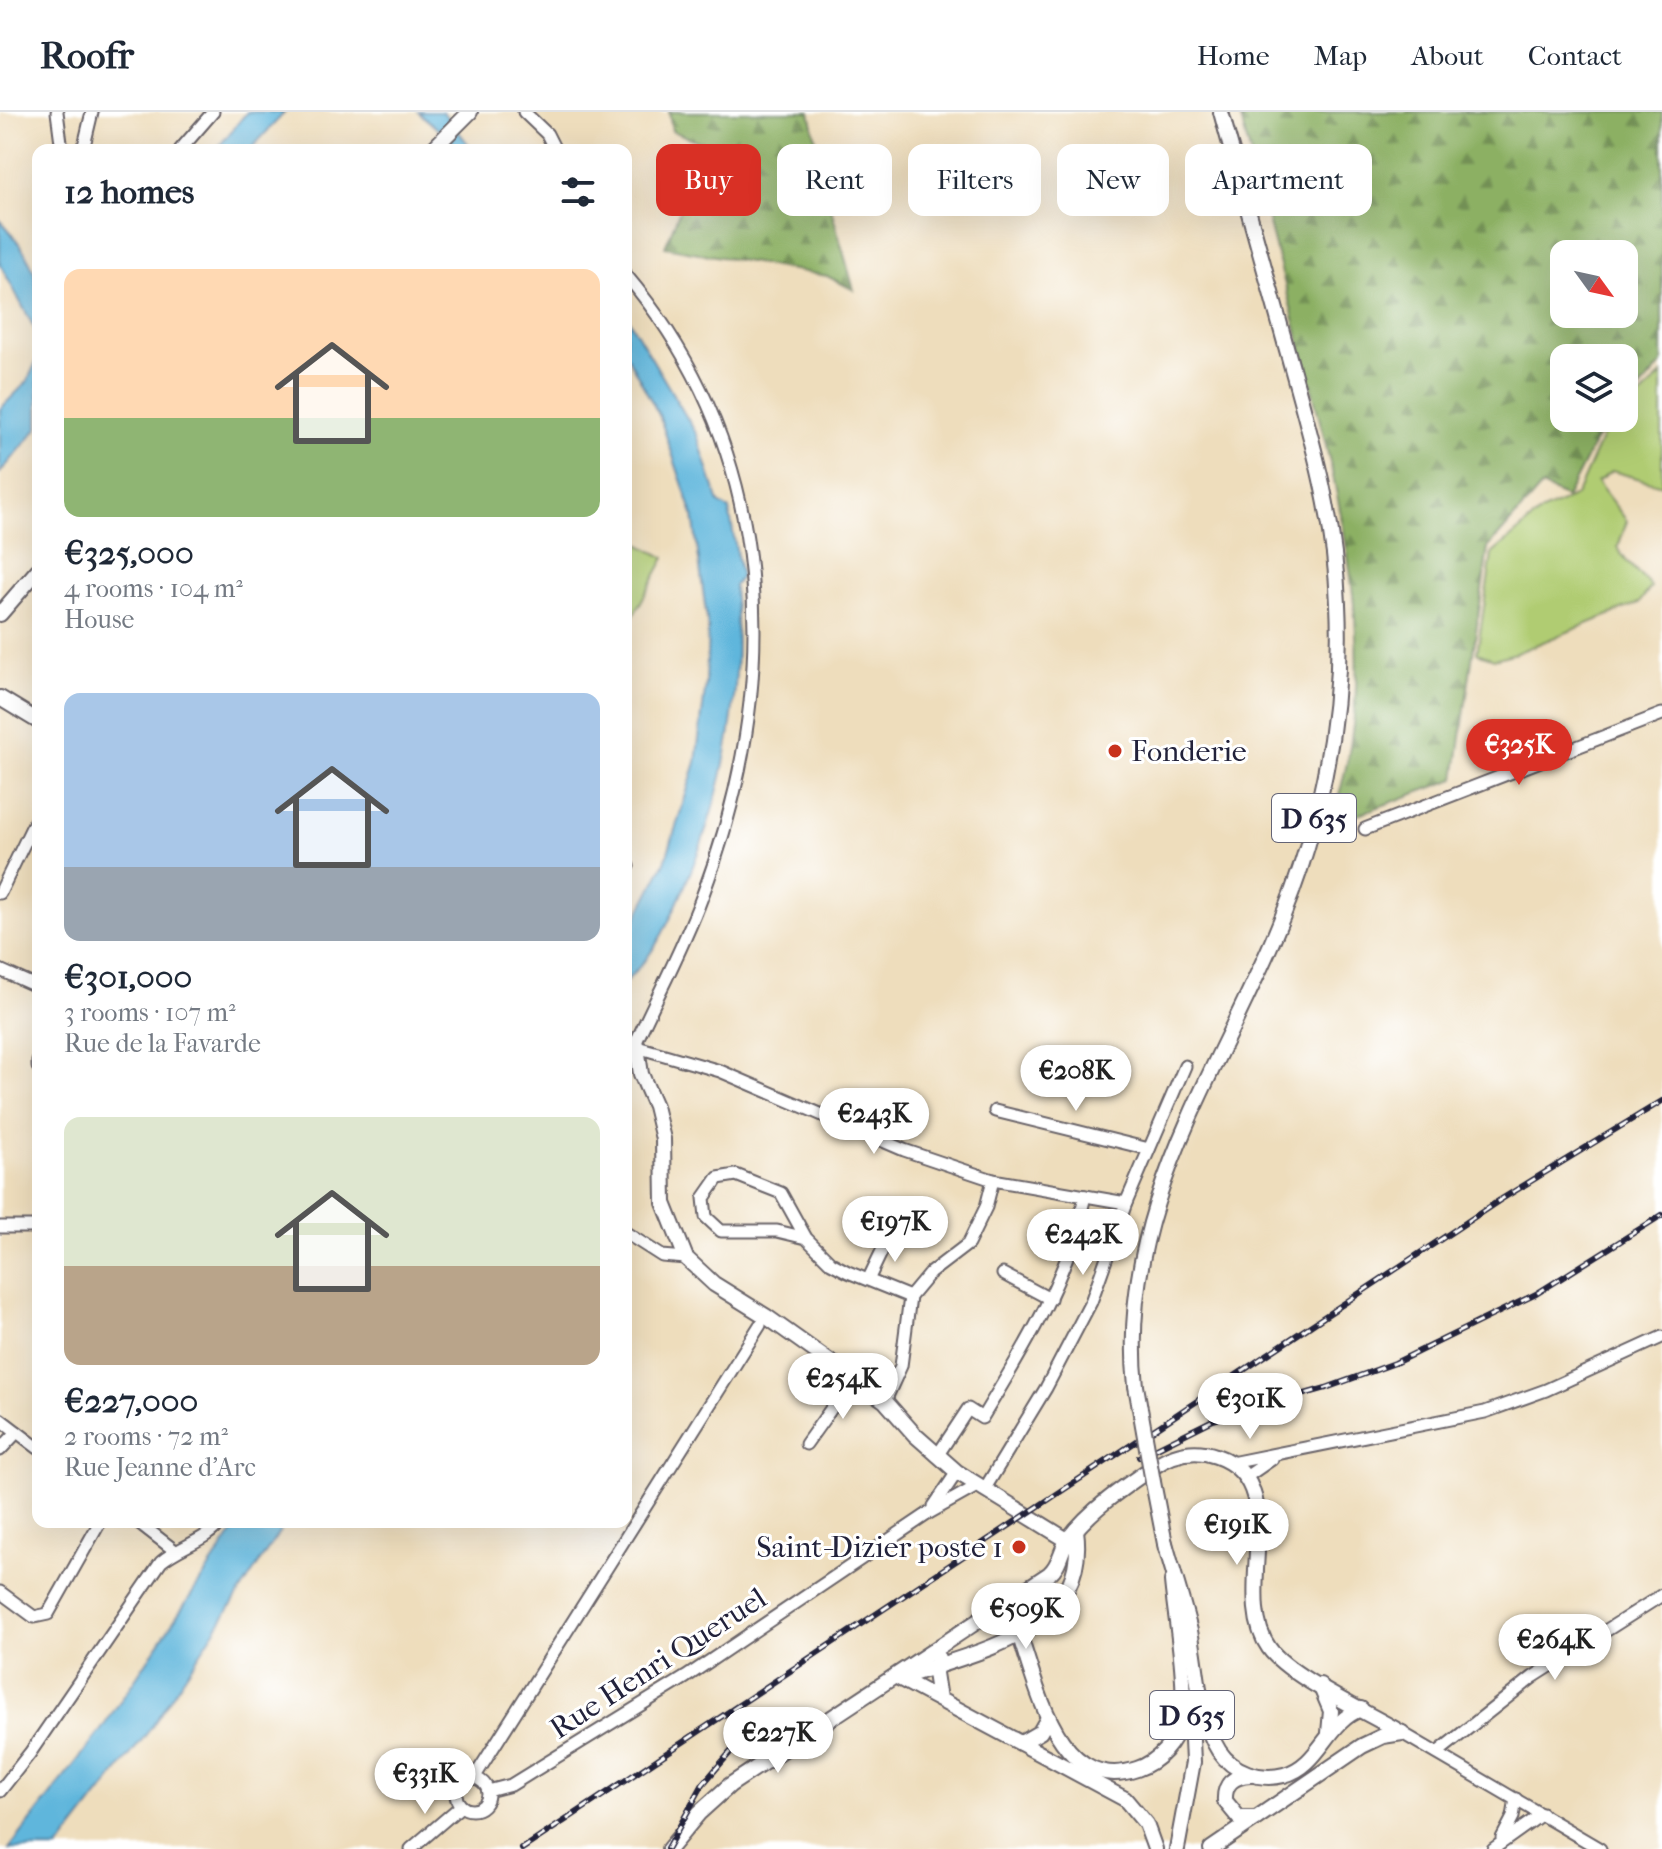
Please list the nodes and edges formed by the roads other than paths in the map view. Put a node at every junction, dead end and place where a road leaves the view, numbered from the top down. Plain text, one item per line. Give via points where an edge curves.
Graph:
1 (57, 112) edge
2 (92, 112) edge
3 (213, 112) edge
4 (524, 112) edge
5 (1221, 112) edge
6 (61, 144) edge
7 (84, 144) edge
8 (185, 144) edge
9 (552, 144) edge
10 (632, 283) edge
11 (32, 577) edge
12 (0, 614) edge
13 (0, 698) edge
14 (1662, 714) edge
15 (32, 717) edge
16 (32, 827) edge
17 (1365, 829) dead end
18 (0, 893) edge
19 (0, 970) edge
20 (32, 984) edge
21 (632, 1044) edge
22 (632, 1045) edge
23 (632, 1048) edge
24 (1185, 1066) dead end
25 (995, 1111) dead end
26 (1149, 1149) junction
27 (993, 1180) junction
28 (1085, 1196) junction
29 (1126, 1203) junction
30 (0, 1227) edge
31 (32, 1227) edge
32 (890, 1234) dead end
33 (632, 1237) edge
34 (806, 1238) junction
35 (686, 1258) junction
36 (1003, 1274) dead end
37 (869, 1278) junction
38 (910, 1297) junction
39 (1050, 1299) junction
40 (760, 1325) dead end
41 (1662, 1337) edge
42 (853, 1378) junction
43 (885, 1401) junction
44 (0, 1419) edge
45 (17, 1432) junction
46 (32, 1443) edge
47 (806, 1444) dead end
48 (0, 1450) edge
49 (937, 1456) junction
50 (1276, 1456) junction
51 (1231, 1463) junction
52 (957, 1472) junction
53 (1246, 1477) junction
54 (980, 1488) junction
55 (929, 1513) junction
56 (97, 1528) edge
57 (146, 1528) edge
58 (216, 1528) edge
59 (632, 1528) edge
60 (632, 1528) edge
61 (1071, 1535) junction
62 (1165, 1543) junction
63 (174, 1550) junction
64 (1172, 1581) junction
65 (0, 1592) edge
66 (1662, 1595) edge
67 (981, 1618) junction
68 (1019, 1634) junction
69 (951, 1638) junction
70 (936, 1665) junction
71 (899, 1678) junction
72 (1320, 1685) junction
73 (875, 1689) junction
74 (939, 1699) junction
75 (1364, 1710) junction
76 (1048, 1718) junction
77 (1329, 1733) junction
78 (1402, 1733) junction
79 (1021, 1743) junction
80 (1362, 1746) junction
81 (1437, 1753) junction
82 (1250, 1775) junction
83 (474, 1778) junction
84 (0, 1791) edge
85 (488, 1791) junction
86 (1516, 1799) junction
87 (461, 1806) junction
88 (1542, 1814) junction
89 (1256, 1818) junction
90 (1496, 1846) edge
91 (411, 1849) edge
92 (669, 1849) edge
93 (1155, 1849) edge
94 (1177, 1849) edge
95 (1211, 1849) edge
96 (1600, 1849) edge

1 - 6 street
2 - 7 street
3 - 8 street
4 - 9 street
5 - 62 main road, D 635, bridge via 1322,482 1335,564 1338,663 1324,779 1307,847 1148,1225 1134,1302 1136,1386
10 - 21 street via 700,390 738,484 748,531 755,628 749,731 723,834 698,909
11 - 12 main road
13 - 15 main road
14 - 17 street
16 - 18 street
19 - 20 street
22 - 27 street via 720,1071 904,1150
23 - 35 main road via 655,1106 663,1139 664,1203
24 - 26 street, Rue Henri Queruel
25 - 26 street
26 - 29 street, Rue Henri Queruel
27 - 28 street
27 - 38 street via 968,1244 930,1273
28 - 29 street
28 - 39 street via 1078,1232
29 - 54 street, Rue Henri Queruel via 1091,1302 1046,1388
30 - 31 street
32 - 37 street
33 - 35 street via 662,1256
34 - 34 street via 777,1231 721,1231 706,1217 707,1189 718,1178 736,1175 781,1193
34 - 37 street via 831,1263
35 - 42 main road via 714,1284
36 - 39 street
37 - 38 street
38 - 43 street via 901,1366
39 - 49 street via 982,1418 968,1409
40 - 59 street
41 - 50 street via 1485,1412
42 - 43 main road
42 - 47 street
43 - 49 main road
44 - 45 street
45 - 46 street
45 - 48 street
49 - 52 main road
50 - 51 street
50 - 53 street
51 - 53 main road
51 - 61 main road via 1194,1452 1168,1458 1113,1496
52 - 54 main road
52 - 55 street, Rue Henri Queruel
53 - 72 main road via 1257,1513 1257,1622 1274,1655
54 - 55 street, Rue Henri Queruel
54 - 61 main road
55 - 85 street, Rue Henri Queruel via 686,1677 511,1785
56 - 65 street via 48,1614 34,1617
57 - 63 street
58 - 63 street
60 - 83 street
61 - 67 main road via 1054,1570
61 - 68 main road via 1076,1560 1063,1599 1047,1618
62 - 64 main road, D 635
62 - 82 main road via 1211,1734 1224,1756
63 - 84 street
64 - 76 main road via 1183,1702 1181,1723 1168,1747 1139,1768 1100,1770 1072,1755
64 - 94 main road, D 635 via 1192,1715 1189,1800
66 - 81 street via 1520,1685
67 - 68 main road via 1010,1625
67 - 69 main road
68 - 70 main road
68 - 76 main road
69 - 70 main road
69 - 73 main road
70 - 71 main road
70 - 74 main road
71 - 73 main road
71 - 74 main road
72 - 75 main road
72 - 77 main road via 1331,1711
73 - 92 main road via 730,1785
74 - 79 main road
75 - 77 main road via 1344,1717
75 - 78 main road
75 - 80 main road via 1368,1729
76 - 79 main road via 1035,1737
77 - 82 main road via 1301,1767 1270,1778
78 - 80 main road
78 - 81 street
79 - 93 main road via 1125,1799 1146,1824
80 - 89 main road
81 - 86 street
82 - 89 main road via 1227,1785 1225,1801 1239,1818
83 - 85 street
83 - 87 street via 458,1788
85 - 87 street via 480,1808
86 - 88 street
86 - 90 street via 1513,1817
87 - 91 street
88 - 90 street
88 - 96 street
89 - 95 main road

